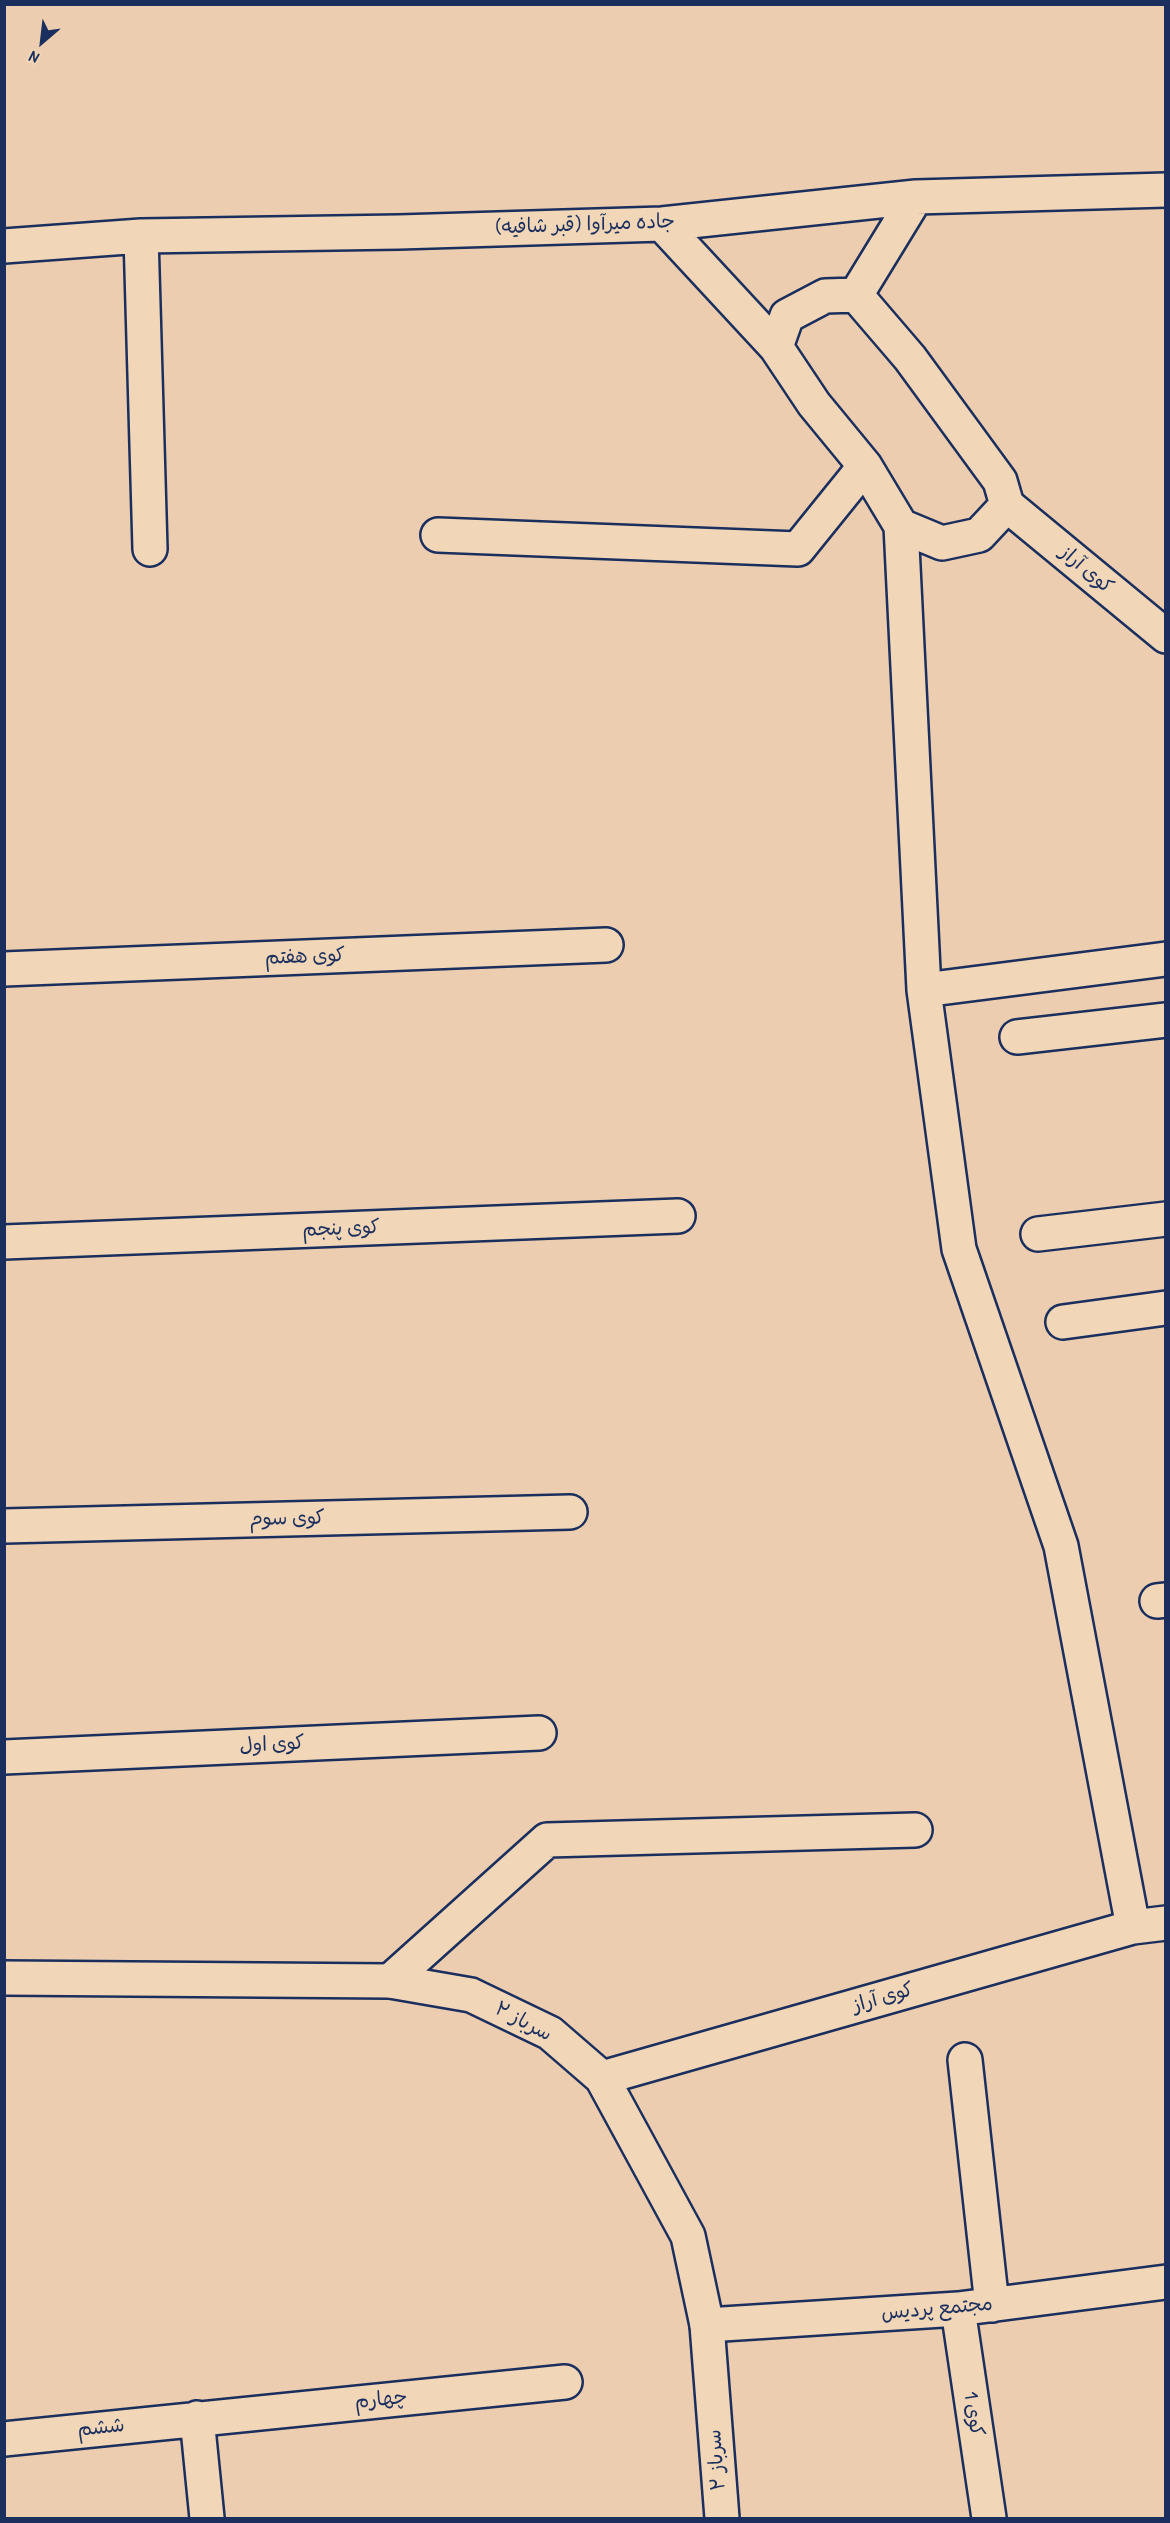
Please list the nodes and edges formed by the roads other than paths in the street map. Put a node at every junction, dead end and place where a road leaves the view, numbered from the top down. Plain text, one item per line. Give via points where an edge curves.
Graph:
1 (1166, 190) edge
2 (916, 197) junction
3 (662, 224) junction
4 (141, 236) junction
5 (4, 246) edge
6 (856, 295) junction
7 (776, 347) junction
8 (865, 466) junction
9 (1007, 505) junction
10 (901, 526) junction
11 (438, 535) dead end
12 (150, 549) dead end
13 (1166, 636) edge
14 (606, 945) dead end
15 (1166, 959) edge
16 (4, 969) edge
17 (924, 990) junction
18 (1166, 1020) edge
19 (1017, 1037) dead end
20 (678, 1216) dead end
21 (1166, 1219) edge
22 (1038, 1234) dead end
23 (4, 1242) edge
24 (1166, 1308) edge
25 (1063, 1322) dead end
26 (570, 1512) dead end
27 (4, 1526) edge
28 (539, 1733) dead end
29 (4, 1757) edge
30 (915, 1830) dead end
31 (1166, 1923) edge
32 (1133, 1927) junction
33 (4, 1978) edge
34 (390, 1981) junction
35 (965, 2060) dead end
36 (602, 2078) junction
37 (1166, 2282) edge
38 (992, 2304) junction
39 (957, 2309) junction
40 (707, 2325) junction
41 (565, 2382) dead end
42 (197, 2418) junction
43 (4, 2439) edge
44 (207, 2518) edge
45 (722, 2518) edge
46 (989, 2518) edge

1 - 2 street, جاده میرآوا (قبر شافیه)
2 - 3 street, جاده میرآوا (قبر شافیه)
2 - 6 street
3 - 4 street, جاده میرآوا (قبر شافیه)
3 - 7 street
4 - 5 street, جاده میرآوا (قبر شافیه)
4 - 12 street
6 - 7 street via 825,296 787,316
6 - 9 street via 968,435 1000,480
7 - 8 street via 814,404
8 - 10 street
8 - 11 street via 798,549
9 - 10 street via 979,535 942,543
9 - 13 street, کوی آراز
10 - 17 street
14 - 16 street, کوی هفتم
15 - 17 street
17 - 32 street via 959,1249 1061,1546
18 - 19 street
20 - 23 street, کوی پنجم
21 - 22 street
24 - 25 street
26 - 27 street, کوی سوم
28 - 29 street, کوی اول
30 - 34 street via 547,1840
31 - 32 street, کوی آراز
32 - 36 street, کوی آراز
33 - 34 street, سرباز ۲
34 - 36 street, سرباز ۲ via 471,1995 550,2033
35 - 38 street
36 - 40 street, سرباز ۲ via 688,2236
37 - 38 street, مجتمع پردیس
38 - 39 street, مجتمع پردیس
39 - 40 street, مجتمع پردیس
39 - 46 street, کوی 1
40 - 45 street, سرباز ۲
41 - 42 street, چهارم
42 - 43 street, ششم
42 - 44 street

